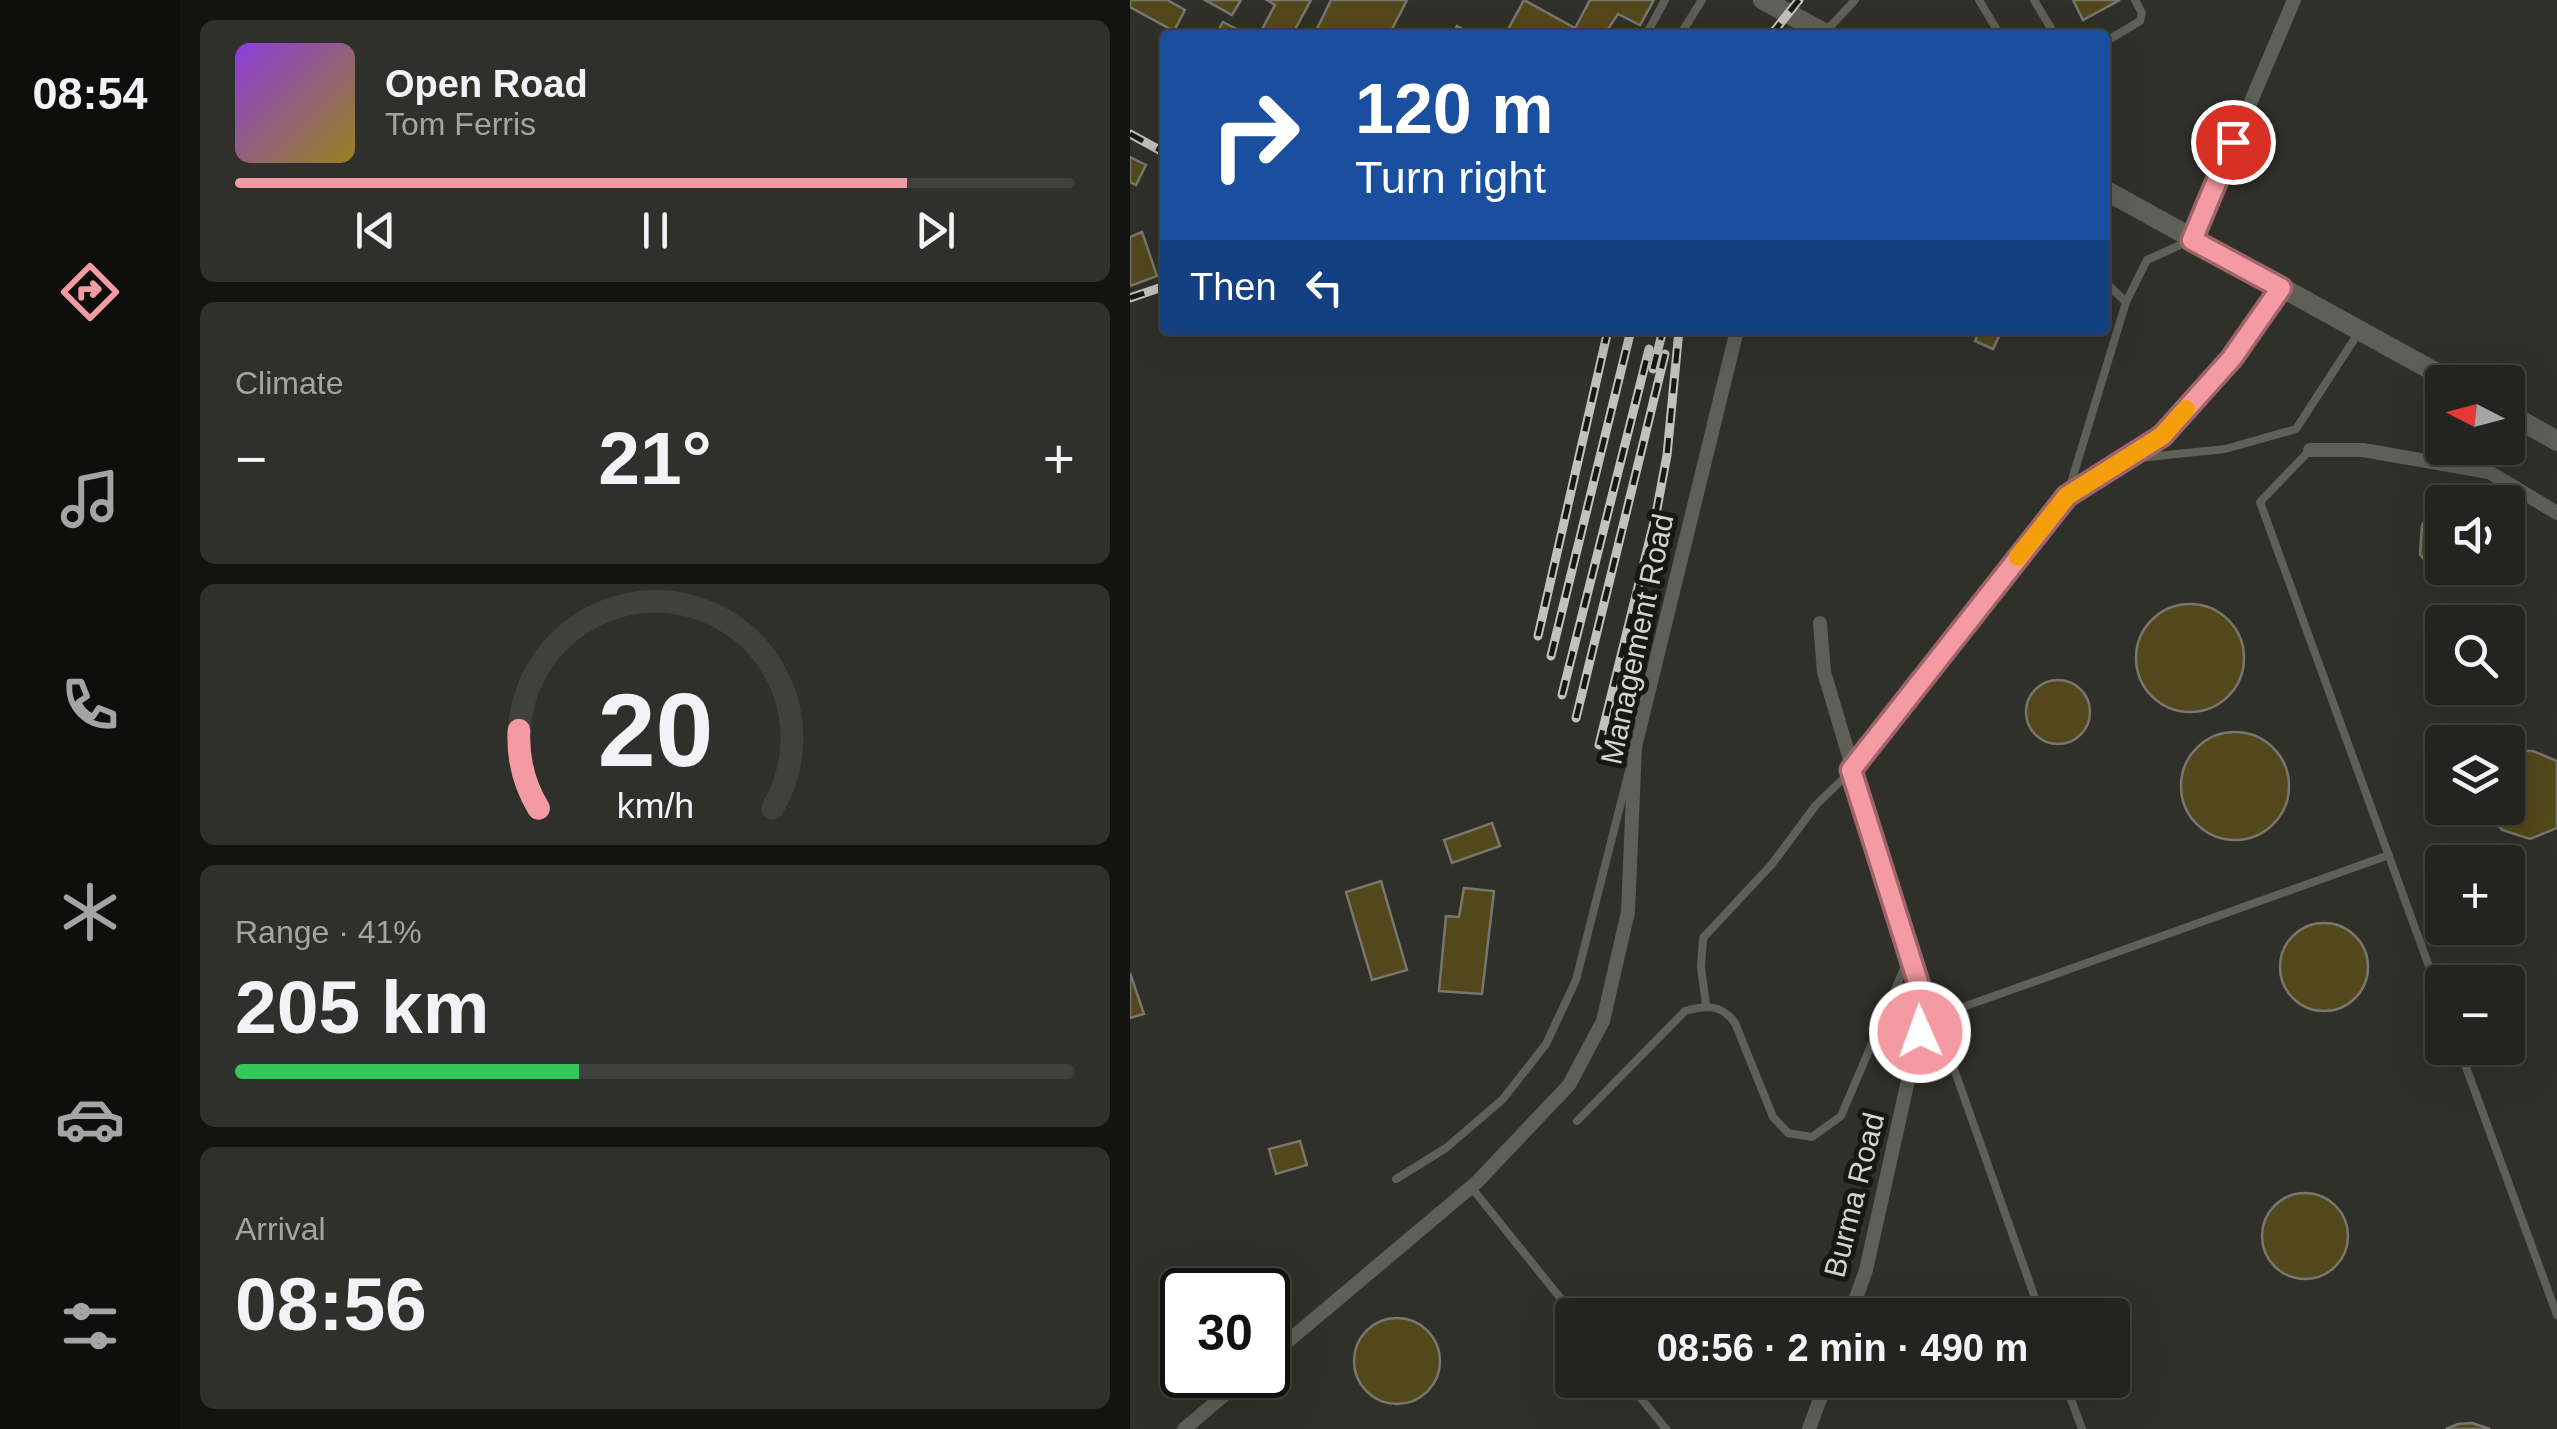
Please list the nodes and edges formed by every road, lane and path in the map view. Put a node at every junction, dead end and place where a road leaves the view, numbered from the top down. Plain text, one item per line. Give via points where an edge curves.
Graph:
1 (1665, 0) edge
2 (1702, 0) edge
3 (1764, 0) edge
4 (1855, 0) edge
5 (1979, 0) edge
6 (2034, 0) edge
7 (2135, 0) edge
8 (2294, 0) edge
9 (1649, 30) edge
10 (1683, 30) edge
11 (1818, 30) edge
12 (1829, 30) edge
13 (1997, 30) edge
14 (2052, 30) edge
15 (2110, 39) edge
16 (2110, 192) edge
17 (2192, 240) junction
18 (2110, 287) edge
19 (2281, 288) junction
20 (2126, 302) junction
21 (2360, 330) junction
22 (1736, 335) edge
23 (2425, 366) edge
24 (2525, 423) edge
25 (2557, 441) edge
26 (2310, 450) joint
27 (2124, 460) junction
28 (2067, 496) junction
29 (2557, 513) edge
30 (1820, 624) dead end
31 (1635, 748) junction
32 (1851, 770) junction
33 (2389, 855) junction
34 (1909, 955) junction
35 (2429, 965) edge
36 (1706, 1005) junction
37 (2465, 1065) edge
38 (1577, 1121) dead end
39 (1396, 1179) dead end
40 (1470, 1187) junction
41 (1560, 1298) edge
42 (1856, 1298) edge
43 (2035, 1298) edge
44 (2557, 1315) edge
45 (1290, 1339) edge
46 (1221, 1398) edge
47 (1641, 1398) edge
48 (1820, 1398) edge
49 (2071, 1398) edge
50 (1184, 1429) edge
51 (1666, 1429) edge
52 (1809, 1429) edge
53 (2082, 1429) edge

1 - 9 lane
2 - 10 lane
3 - 11 street
4 - 12 lane
5 - 13 lane
6 - 14 lane
7 - 15 lane via 2140,21
8 - 17 street
16 - 17 street
17 - 19 street
17 - 20 lane via 2147,260
18 - 20 lane
19 - 21 street
19 - 27 lane via 2232,358 2162,436
20 - 28 lane
21 - 23 street
21 - 27 lane via 2296,429 2225,449
22 - 31 street, Management Road
24 - 25 street
26 - 29 street via 2363,450 2489,472
26 - 33 lane via 2260,502
27 - 28 lane
28 - 32 lane
30 - 32 street, Burma Road via 1824,672
31 - 39 lane via 1576,980 1546,1044 1502,1099 1446,1148
31 - 40 street, Management Road via 1628,912 1602,1021 1570,1086
32 - 34 street, Burma Road
32 - 36 lane via 1703,938
33 - 35 lane
33 - 43 lane via 1963,1007 1953,1017 1947,1049
34 - 36 lane via 1842,1116 1812,1137 1788,1133 1773,1117 1735,1023
34 - 42 street, Burma Road via 1924,1008
36 - 38 lane via 1685,1011
37 - 44 lane
40 - 41 lane
40 - 45 street, Management Road
46 - 50 street
47 - 51 lane
48 - 52 street
49 - 53 lane

